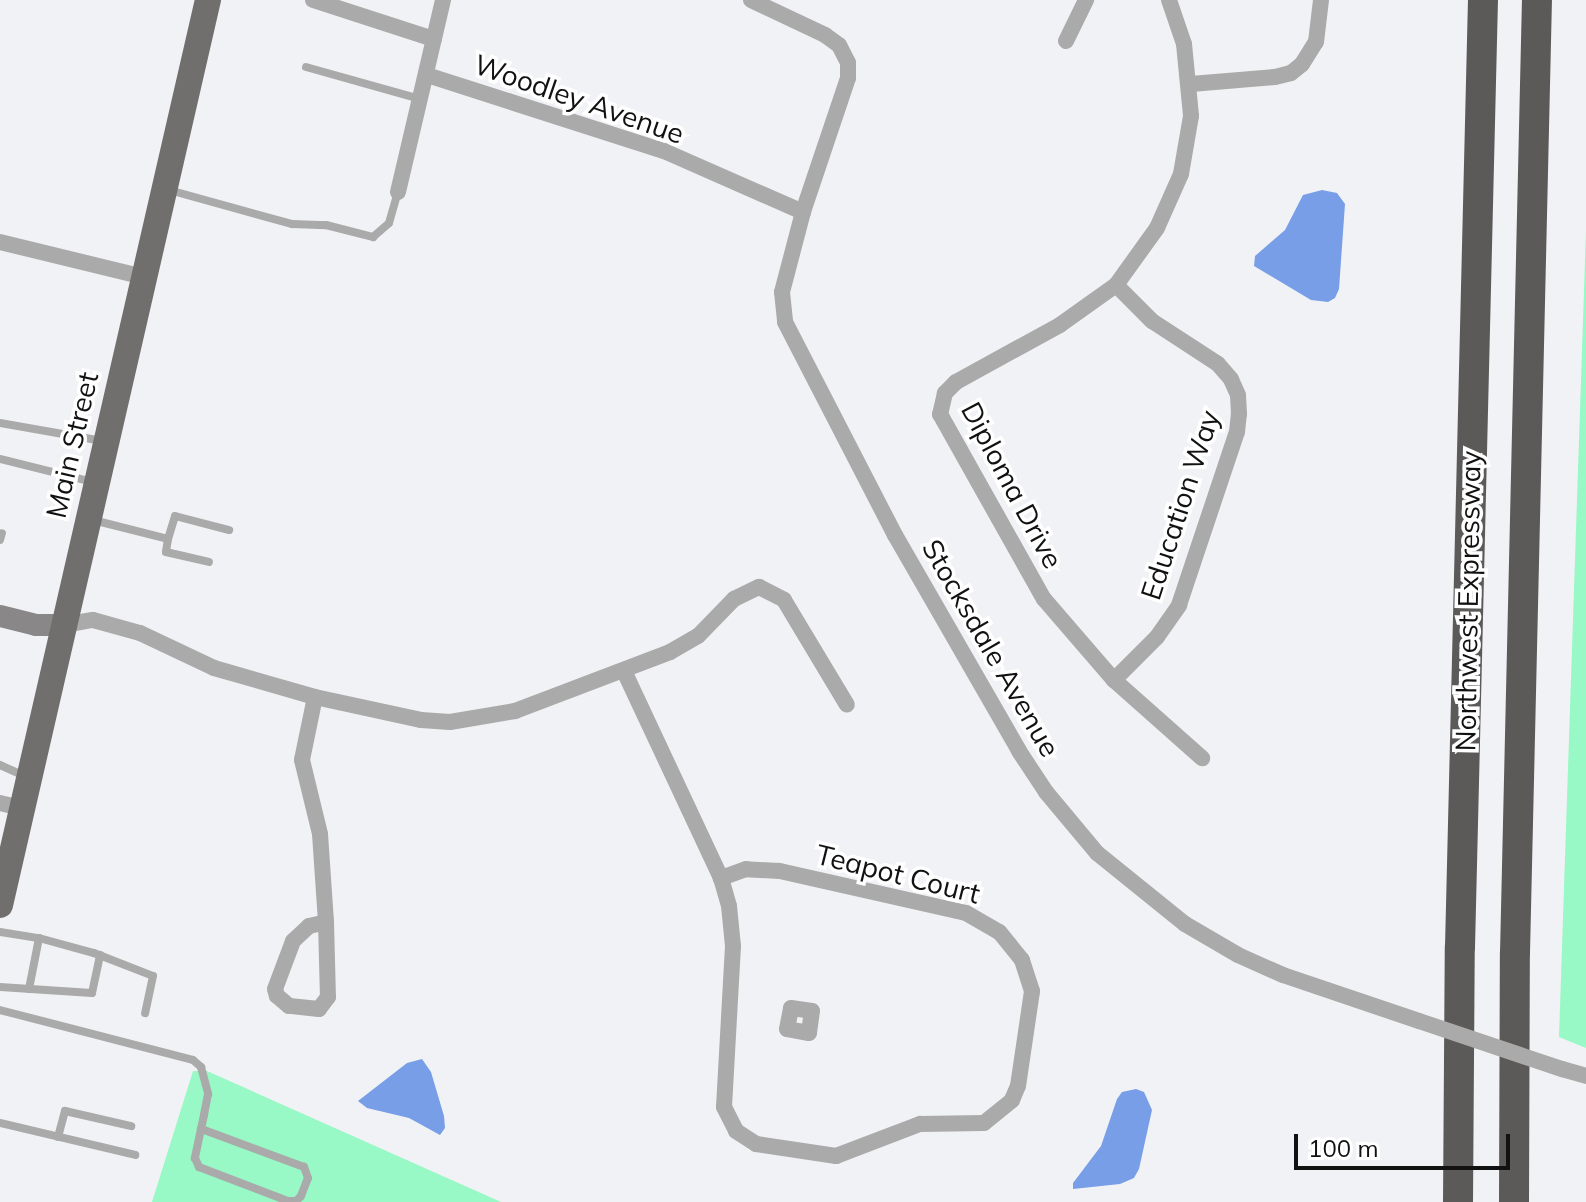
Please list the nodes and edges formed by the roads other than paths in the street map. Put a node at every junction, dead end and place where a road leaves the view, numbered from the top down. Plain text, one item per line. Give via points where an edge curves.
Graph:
1 (208, 0) edge
2 (313, 0) edge
3 (443, 0) edge
4 (751, 0) edge
5 (1086, 0) edge
6 (1169, 0) edge
7 (1321, 0) edge
8 (1483, 0) edge
9 (1537, 0) edge
10 (434, 39) junction
11 (1066, 41) dead end
12 (306, 67) dead end
13 (427, 75) junction
14 (1191, 84) junction
15 (421, 99) junction
16 (164, 188) junction
17 (398, 192) joint
18 (803, 212) junction
19 (0, 242) edge
20 (144, 277) junction
21 (1116, 285) junction
22 (0, 423) edge
23 (106, 442) junction
24 (0, 459) edge
25 (97, 484) junction
26 (88, 519) junction
27 (229, 530) dead end
28 (168, 539) junction
29 (209, 562) dead end
30 (0, 616) edge
31 (64, 625) junction
32 (624, 671) junction
33 (1114, 680) junction
34 (315, 697) junction
35 (847, 705) dead end
36 (1202, 758) dead end
37 (0, 765) edge
38 (29, 778) junction
39 (11, 806) edge
40 (721, 878) junction
41 (0, 905) edge
42 (326, 922) junction
43 (0, 932) edge
44 (39, 938) junction
45 (100, 955) junction
46 (0, 987) edge
47 (29, 989) junction
48 (0, 1010) edge
49 (145, 1013) dead end
50 (1586, 1076) edge
51 (0, 1123) edge
52 (131, 1126) dead end
53 (201, 1129) junction
54 (58, 1137) junction
55 (135, 1155) dead end
56 (1458, 1202) edge
57 (1514, 1202) edge

1 - 16 main road, Main Street
2 - 10 street
3 - 10 street
4 - 18 street, Stocksdale Avenue via 825,35 845,54 848,78
5 - 11 street
6 - 14 street, Diploma Drive
7 - 14 street via 1316,42 1291,73
8 - 56 highway, Northwest Expressway
9 - 57 highway, Northwest Expressway via 1515,922
10 - 13 street
12 - 15 lane
13 - 15 street
13 - 18 street, Woodley Avenue via 653,147
14 - 21 street, Diploma Drive via 1181,174 1157,228
15 - 17 street
16 - 17 lane via 292,224 326,225 373,237 389,223
16 - 20 main road, Main Street
18 - 50 street, Stocksdale Avenue, bridge via 782,292 785,322 895,535 1046,792 1097,853 1210,940 1283,975
19 - 20 street
20 - 23 main road, Main Street
21 - 33 street, Education Way via 1152,321 1218,364 1238,395 1239,414 1179,605 1157,637
21 - 33 street, Diploma Drive via 1060,325 956,382 945,393 940,414 1044,599
22 - 23 lane
23 - 25 main road, Main Street
24 - 25 lane
25 - 26 main road, Main Street
26 - 28 lane
26 - 31 main road, Main Street
27 - 28 lane via 175,516
28 - 29 lane via 166,552
30 - 31 street
31 - 34 street via 93,620 140,633 214,668
31 - 38 main road, Main Street
32 - 34 street via 515,711 474,720 421,720
32 - 35 street via 687,644 734,599 759,587 784,600
32 - 40 street, Teapot Court
33 - 36 street, Diploma Drive
34 - 42 street via 302,760 320,834
37 - 38 lane
38 - 39 main road, Main Street
39 - 41 main road, Main Street
40 - 40 street, Teapot Court via 733,946 724,1107 744,1138 836,1156 920,1124 984,1123 1012,1100 1032,991 1022,960 999,932 966,913 779,871 746,869
42 - 42 street via 328,997 319,1009 289,1006 275,989 293,941 309,926
43 - 44 lane
44 - 45 lane
44 - 47 lane
45 - 47 lane via 92,993
45 - 49 lane via 153,976
46 - 47 lane
48 - 53 lane via 193,1060 201,1067 208,1094
51 - 54 lane
52 - 54 lane via 65,1111
53 - 53 lane via 195,1158 199,1167 288,1201 301,1196 308,1178 304,1167
54 - 55 lane

